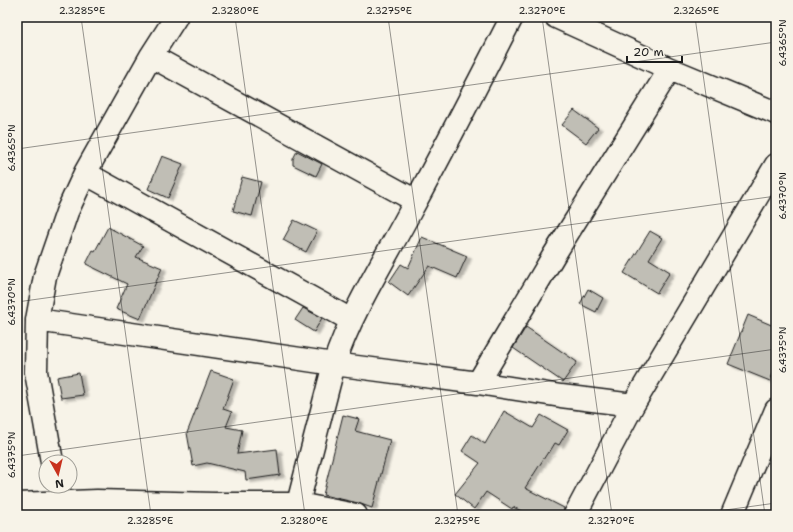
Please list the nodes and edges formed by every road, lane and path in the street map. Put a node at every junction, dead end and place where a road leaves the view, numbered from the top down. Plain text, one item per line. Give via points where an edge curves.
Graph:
1 (176, 17) edge
2 (512, 17) edge
3 (556, 17) edge
4 (151, 56) junction
5 (670, 69) junction
6 (776, 113) edge
7 (776, 165) edge
8 (85, 173) junction
9 (416, 201) junction
10 (37, 320) junction
11 (352, 320) junction
12 (334, 364) junction
13 (478, 382) junction
14 (633, 405) junction
15 (774, 421) edge
16 (51, 454) edge
17 (49, 502) edge
18 (17, 504) edge
19 (296, 509) edge
20 (356, 515) edge
21 (575, 515) edge
22 (732, 515) edge

1 - 4 street
2 - 9 street
3 - 5 street
4 - 8 street
4 - 9 street
5 - 6 street
5 - 13 street
7 - 14 street
8 - 10 street via 67,212 45,276
8 - 11 street
9 - 11 street
10 - 12 street
10 - 16 street via 36,372
11 - 12 street
12 - 13 street
12 - 19 street
13 - 14 street
14 - 21 street
15 - 22 street
17 - 18 street
17 - 19 street via 159,502
19 - 20 street

